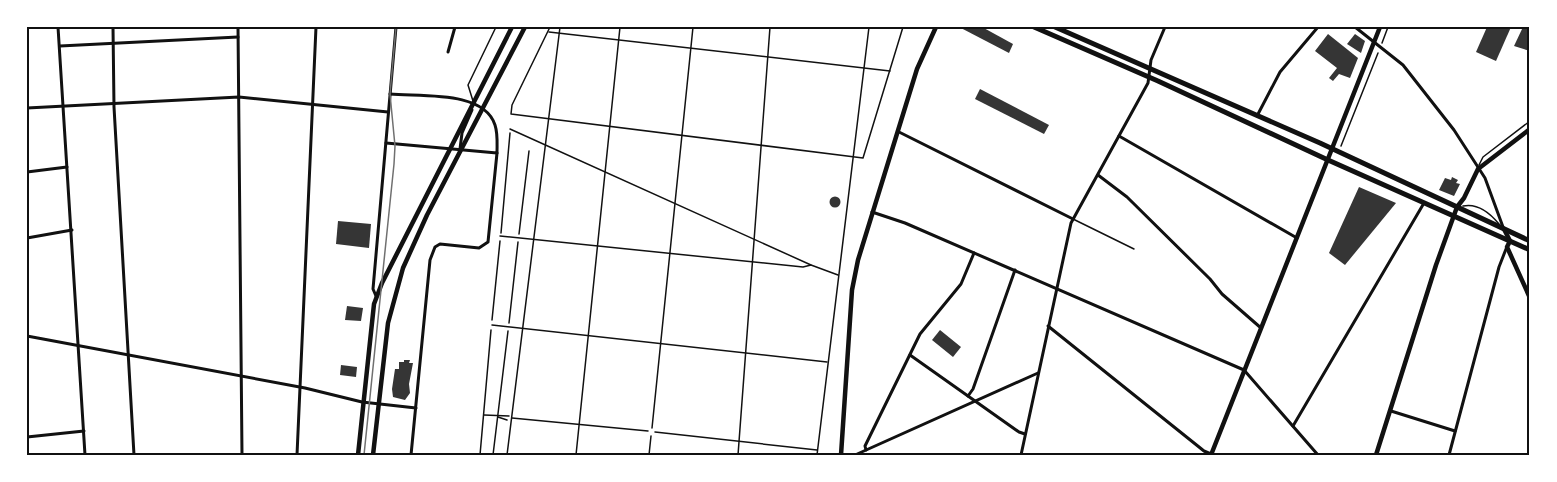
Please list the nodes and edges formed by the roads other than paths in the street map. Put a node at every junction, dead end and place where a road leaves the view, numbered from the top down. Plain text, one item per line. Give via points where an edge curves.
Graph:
1 (58, 27) edge
2 (112, 27) edge
3 (238, 27) edge
4 (316, 27) edge
5 (396, 27) edge
6 (455, 27) edge
7 (496, 27) edge
8 (512, 27) edge
9 (525, 27) edge
10 (550, 27) edge
11 (560, 27) edge
12 (620, 27) edge
13 (693, 27) edge
14 (770, 27) edge
15 (869, 27) edge
16 (903, 27) edge
17 (936, 27) edge
18 (1034, 27) edge
19 (1055, 27) edge
20 (1165, 27) edge
21 (1318, 27) edge
22 (1355, 27) edge
23 (1380, 27) edge
24 (1066, 29) edge
25 (548, 32) junction
26 (559, 34) junction
27 (238, 37) junction
28 (618, 40) junction
29 (1374, 42) junction
30 (113, 43) junction
31 (60, 46) junction
32 (691, 48) junction
33 (448, 52) dead end
34 (768, 57) junction
35 (864, 68) junction
36 (1150, 68) junction
37 (890, 71) junction
38 (1149, 77) junction
39 (390, 94) junction
40 (239, 97) junction
41 (473, 102) junction
42 (114, 103) junction
43 (313, 104) junction
44 (64, 106) junction
45 (483, 107) junction
46 (27, 108) edge
47 (388, 112) junction
48 (1257, 116) junction
49 (549, 119) junction
50 (1530, 121) edge
51 (609, 126) junction
52 (510, 129) road end
53 (1530, 129) edge
54 (897, 131) junction
55 (682, 135) junction
56 (1119, 136) junction
57 (386, 142) junction
58 (545, 145) junction
59 (761, 145) junction
60 (449, 148) junction
61 (1332, 149) junction
62 (460, 150) junction
63 (496, 153) junction
64 (853, 156) junction
65 (1328, 160) junction
66 (68, 167) junction
67 (1478, 169) junction
68 (27, 172) edge
69 (604, 172) junction
70 (1098, 175) junction
71 (675, 203) junction
72 (1424, 203) junction
73 (1457, 207) junction
74 (872, 212) junction
75 (1453, 216) junction
76 (1073, 219) junction
77 (1504, 229) junction
78 (72, 230) junction
79 (500, 236) road end
80 (27, 238) edge
81 (1297, 238) junction
82 (754, 239) junction
83 (534, 240) junction
84 (1530, 241) edge
85 (1508, 244) junction
86 (597, 246) junction
87 (1134, 249) dead end
88 (1530, 250) edge
89 (974, 253) junction
90 (670, 254) junction
91 (753, 262) junction
92 (811, 265) junction
93 (1016, 270) junction
94 (838, 275) junction
95 (1056, 288) junction
96 (377, 297) junction
97 (1530, 298) edge
98 (492, 325) road end
99 (1048, 327) junction
100 (1261, 328) junction
101 (523, 329) junction
102 (27, 336) edge
103 (588, 336) junction
104 (661, 343) junction
105 (79, 345) junction
106 (746, 352) junction
107 (129, 355) junction
108 (910, 355) junction
109 (828, 362) junction
110 (1244, 370) junction
111 (1038, 373) junction
112 (242, 376) junction
113 (300, 387) junction
114 (968, 396) junction
115 (975, 400) junction
116 (362, 402) junction
117 (380, 404) junction
118 (416, 408) junction
119 (1390, 410) junction
120 (511, 418) junction
121 (579, 425) junction
122 (1293, 426) junction
123 (652, 428) dead end
124 (84, 431) junction
125 (648, 431) dead end
126 (1455, 431) junction
127 (655, 432) dead end
128 (1025, 434) junction
129 (651, 436) dead end
130 (27, 437) edge
131 (739, 442) junction
132 (818, 450) junction
133 (866, 450) junction
134 (1211, 454) edge
135 (85, 455) edge
136 (134, 455) edge
137 (242, 455) edge
138 (297, 455) edge
139 (358, 455) edge
140 (373, 455) edge
141 (411, 455) edge
142 (507, 455) edge
143 (576, 455) edge
144 (649, 455) edge
145 (738, 455) edge
146 (817, 455) edge
147 (841, 455) edge
148 (855, 455) edge
149 (1021, 455) edge
150 (1318, 455) edge
151 (1376, 455) edge
152 (1449, 455) edge

1 - 31 street
2 - 30 street
3 - 27 street
4 - 43 street
5 - 39 street
6 - 33 street
7 - 41 lane via 468,85
8 - 41 main road
9 - 45 main road
10 - 25 lane
11 - 26 lane
12 - 28 lane
13 - 32 lane
14 - 34 lane
15 - 35 lane
16 - 37 lane
17 - 54 main road via 919,60
18 - 38 main road
19 - 24 main road
20 - 36 street
21 - 48 street via 1280,72
22 - 29 street
23 - 29 main road
24 - 36 main road
25 - 26 lane
25 - 49 lane via 511,114
26 - 28 lane
26 - 49 lane
27 - 30 street
27 - 40 street
28 - 32 lane
28 - 51 lane
29 - 61 main road
29 - 67 street via 1410,74 1454,130
30 - 31 street
30 - 42 street
31 - 44 street
32 - 34 lane
32 - 55 lane
34 - 35 lane
34 - 59 lane
35 - 37 lane
35 - 64 lane
36 - 38 street
36 - 48 main road
37 - 64 lane via 863,158
38 - 56 street
38 - 65 main road
39 - 41 street
39 - 47 street
40 - 42 street
40 - 43 street
40 - 112 street
41 - 45 street
41 - 60 main road
41 - 62 street
42 - 44 street
42 - 107 street
43 - 47 street
43 - 113 street
44 - 46 street
44 - 66 street
45 - 62 main road
45 - 63 street via 496,126
47 - 57 street
48 - 61 main road
49 - 51 lane
49 - 58 lane
50 - 67 lane via 1483,158
51 - 55 lane
51 - 69 lane
52 - 58 lane
53 - 67 main road
54 - 74 main road
54 - 76 street
55 - 59 lane
55 - 71 lane
56 - 70 street
56 - 81 street
57 - 60 street
57 - 96 street via 373,289
58 - 69 lane
58 - 83 lane
59 - 64 lane
59 - 82 lane
60 - 62 street
60 - 96 main road
61 - 65 main road
61 - 73 main road
62 - 63 street
62 - 117 main road via 398,282 385,339
63 - 118 street via 486,245 479,248 440,244 432,253
64 - 94 lane
65 - 72 main road
65 - 81 main road
66 - 68 street
66 - 78 street
67 - 73 main road
67 - 77 street
69 - 71 lane
69 - 86 lane
70 - 76 street
70 - 100 street via 1126,197
71 - 82 lane
71 - 90 lane
72 - 75 main road
72 - 122 street
73 - 75 main road
73 - 77 main road
74 - 89 street
74 - 147 main road via 853,284
75 - 85 main road
75 - 119 main road
76 - 87 lane
76 - 95 street
77 - 84 main road
77 - 85 main road
78 - 80 street
78 - 105 street
79 - 83 lane
81 - 100 main road
82 - 91 lane
82 - 92 lane
83 - 86 lane
83 - 101 lane
85 - 88 main road
85 - 97 main road
85 - 126 street
86 - 90 lane
86 - 103 lane
89 - 93 street
89 - 108 street via 961,284 920,334
90 - 91 lane
90 - 104 lane
91 - 92 lane
91 - 106 lane
92 - 94 lane
93 - 95 street
93 - 114 street
94 - 109 lane
95 - 99 street
95 - 110 street
96 - 116 main road
98 - 101 lane
99 - 111 street
99 - 134 street
100 - 110 main road
101 - 103 lane
101 - 120 lane
102 - 105 street
103 - 104 lane
103 - 121 lane
104 - 106 lane
104 - 123 lane
105 - 107 street
105 - 124 street
106 - 109 lane
106 - 131 lane
107 - 112 street
107 - 136 street
108 - 114 street
108 - 133 street
109 - 132 lane
110 - 122 street
110 - 134 main road
111 - 115 street
111 - 128 street
112 - 113 street
112 - 137 street
113 - 116 street
113 - 138 street
114 - 115 street
115 - 128 street
115 - 133 street
116 - 117 street
116 - 139 main road
117 - 118 street
117 - 140 main road
118 - 141 street
119 - 126 street
119 - 151 main road
120 - 121 lane
120 - 142 lane
121 - 125 lane
121 - 143 lane
122 - 150 street
124 - 130 street
124 - 135 street
126 - 152 street
127 - 131 lane
128 - 149 street
129 - 144 lane
131 - 132 lane
131 - 145 lane
132 - 146 lane
133 - 148 street

